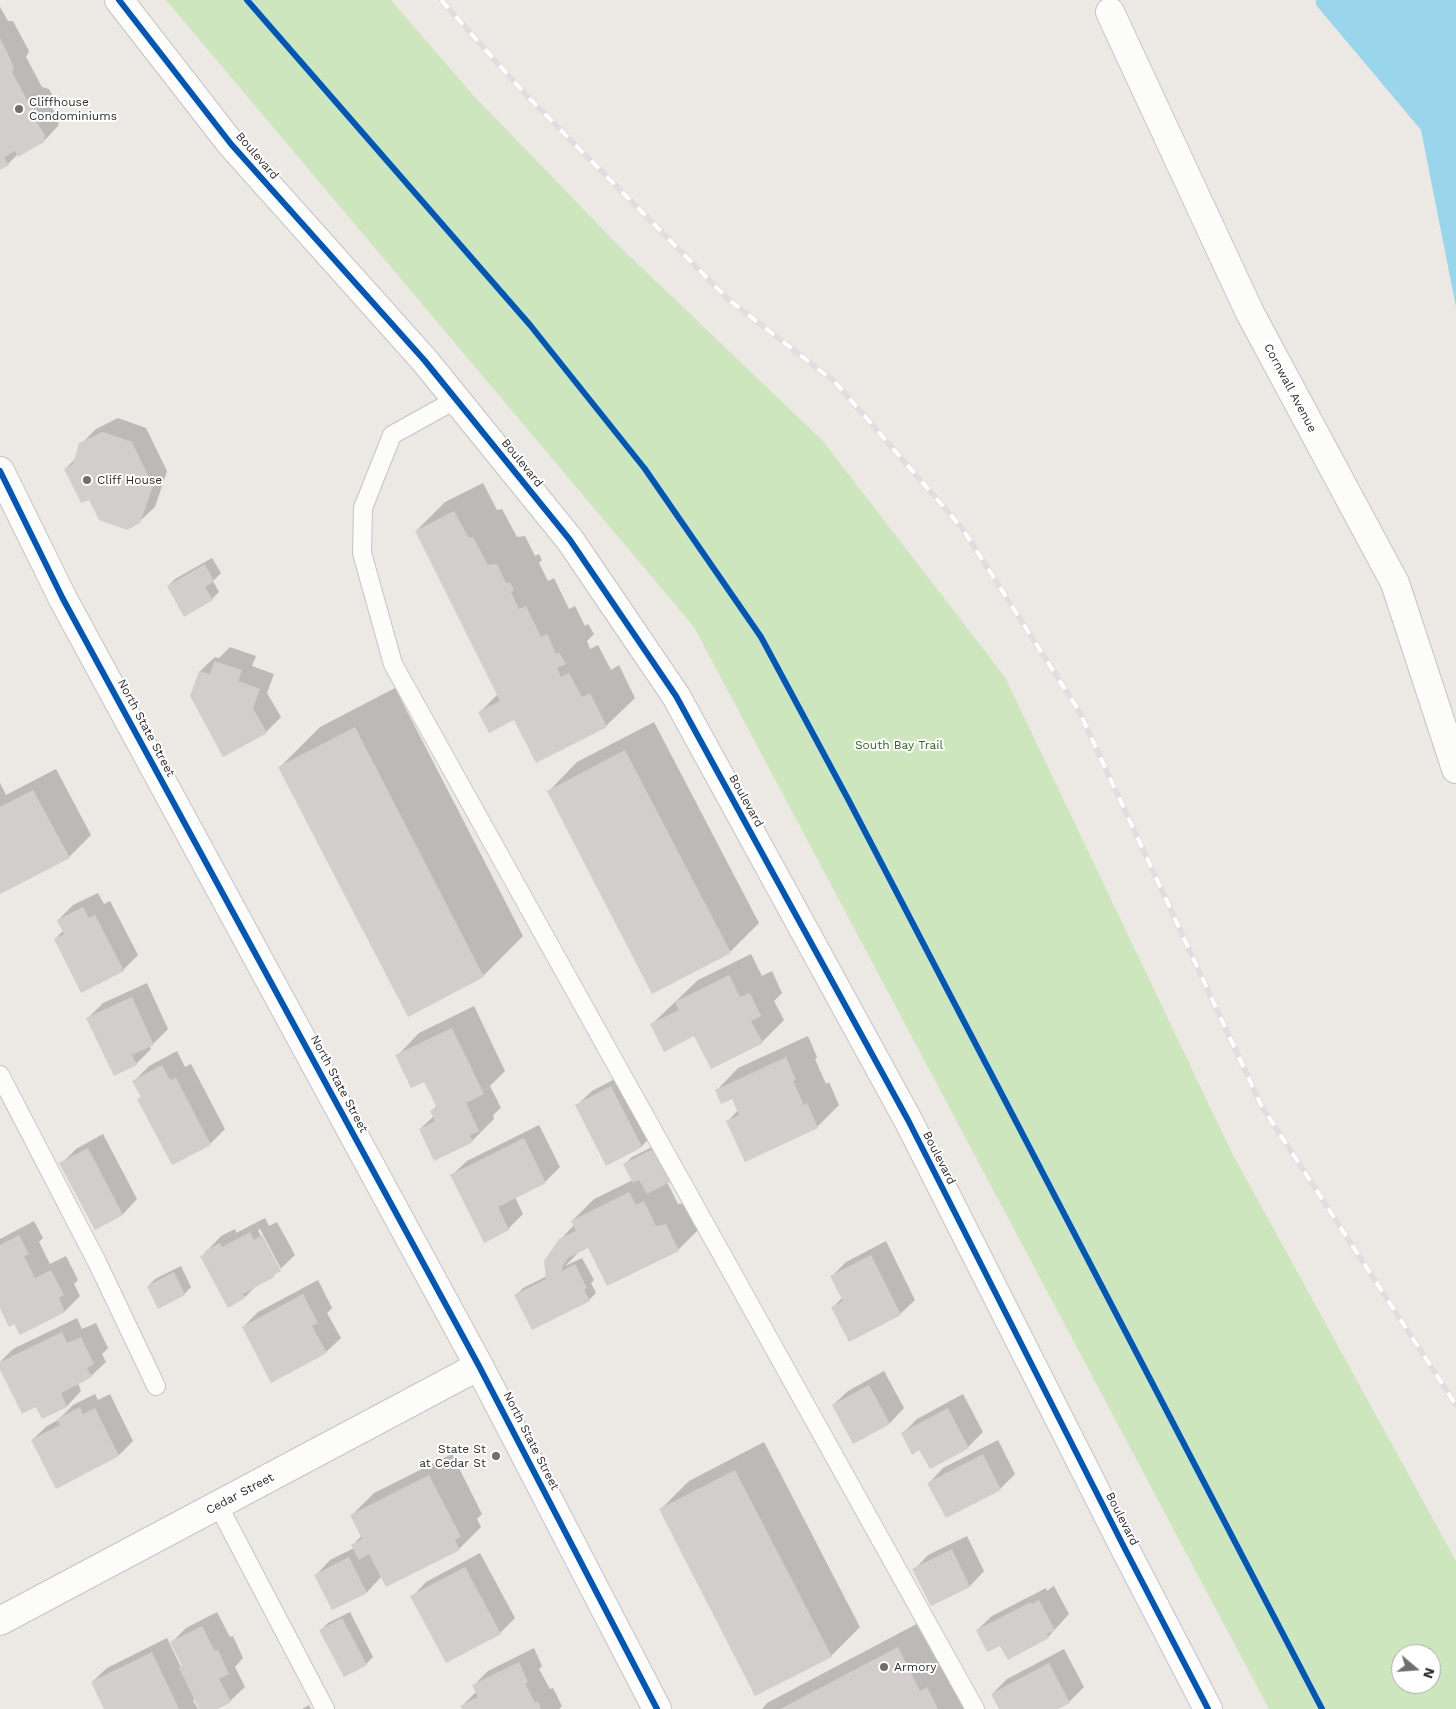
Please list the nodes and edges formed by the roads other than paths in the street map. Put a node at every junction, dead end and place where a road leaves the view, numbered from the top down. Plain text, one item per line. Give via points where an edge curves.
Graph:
1 (119, 0) edge
2 (1110, 12) dead end
3 (457, 399) junction
4 (0, 471) edge
5 (1456, 769) edge
6 (0, 1075) edge
7 (479, 1366) junction
8 (156, 1386) dead end
9 (218, 1505) junction
10 (0, 1620) edge
11 (325, 1709) edge
12 (656, 1709) edge
13 (975, 1709) edge
14 (1208, 1709) edge

1 - 3 street, Boulevard via 231,144
2 - 5 street, Cornwall Avenue via 1250,313 1395,583
3 - 13 lane via 392,435 363,508 362,553 393,664
3 - 14 street, Boulevard via 570,540 676,696 908,1120
4 - 7 street, North State Street via 63,600
6 - 8 lane via 97,1262
7 - 9 street, Cedar Street
7 - 12 street, North State Street
9 - 10 street, Cedar Street
9 - 11 lane

